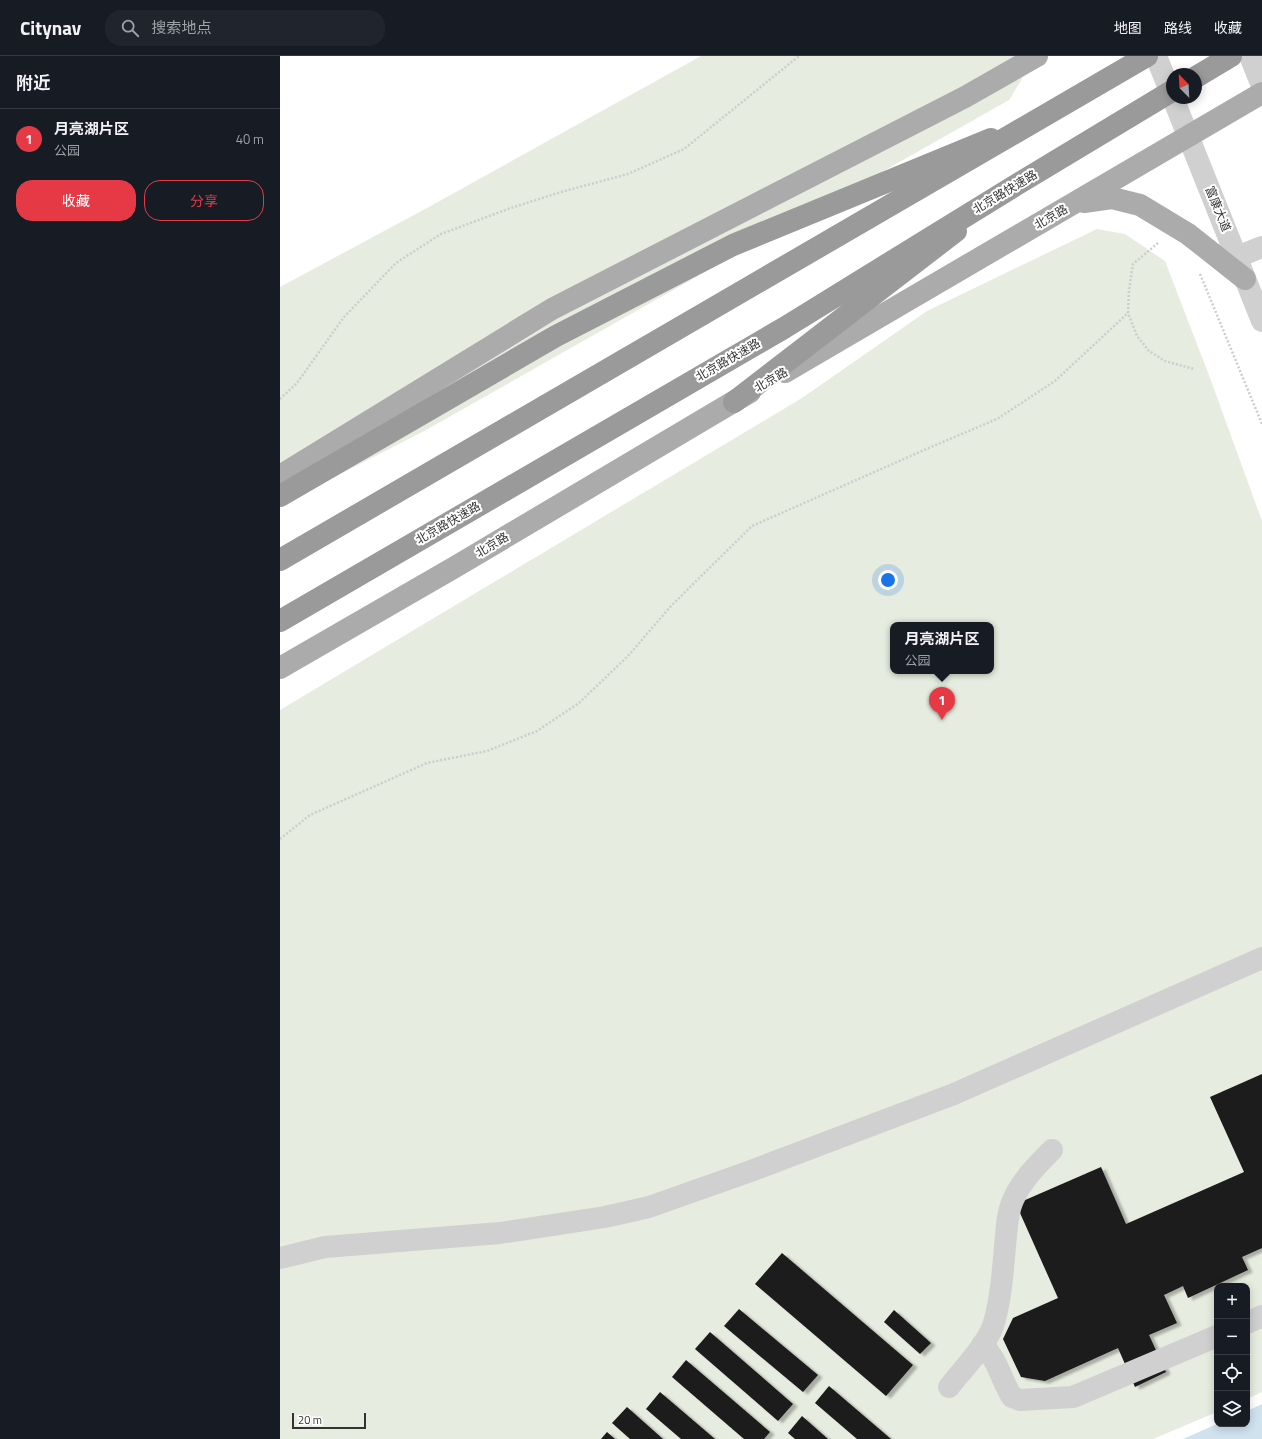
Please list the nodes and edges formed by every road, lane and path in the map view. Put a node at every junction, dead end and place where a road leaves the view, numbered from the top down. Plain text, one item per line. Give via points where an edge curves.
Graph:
1 (799, 56) edge
2 (1021, 56) edge
3 (1037, 56) edge
4 (1147, 56) edge
5 (1156, 56) edge
6 (1231, 56) edge
7 (1250, 56) edge
8 (1202, 73) edge
9 (1166, 82) edge
10 (1262, 86) edge
11 (1262, 93) edge
12 (1166, 96) edge
13 (965, 97) junction
14 (1175, 104) edge
15 (1040, 118) junction
16 (1189, 136) junction
17 (1016, 185) junction
18 (1073, 204) junction
19 (1176, 226) junction
20 (1262, 247) edge
21 (1237, 257) junction
22 (1245, 278) junction
23 (1128, 313) junction
24 (1262, 321) edge
25 (1194, 370) dead end
26 (280, 399) edge
27 (734, 402) junction
28 (280, 476) edge
29 (280, 496) edge
30 (280, 560) edge
31 (280, 621) edge
32 (280, 668) edge
33 (280, 839) edge
34 (1262, 958) edge
35 (1052, 1150) dead end
36 (280, 1258) edge
37 (1262, 1316) edge
38 (1250, 1322) edge
39 (1214, 1337) edge
40 (982, 1345) junction
41 (949, 1388) dead end

1 - 26 path via 684,149 628,174 508,209 441,234 396,263 344,317 297,383
2 - 13 main road
3 - 13 main road
4 - 15 highway, bridge
5 - 9 street, 富康大道
6 - 8 highway
7 - 10 street
11 - 16 main road, 北京路
12 - 17 highway, 北京路快速路, bridge
13 - 28 main road via 552,309
14 - 16 street, 富康大道
15 - 29 highway, bridge via 733,245 556,336
15 - 30 highway, bridge
16 - 18 main road, 北京路
16 - 21 street, 富康大道
17 - 27 highway, bridge
17 - 31 highway, 北京路快速路, bridge via 784,328
18 - 19 main road via 1112,198 1140,205
18 - 27 main road, 北京路
19 - 22 main road
19 - 23 path via 1133,264
20 - 21 street
21 - 22 street, 富康大道
22 - 24 street, 富康大道
23 - 25 path via 1137,336 1149,351 1166,361
23 - 33 path via 1055,381 997,419 752,526 671,606 628,656 579,702 538,731 487,751 427,763 310,815
27 - 32 main road, 北京路
34 - 36 street via 954,1094 649,1207 500,1232 325,1247
35 - 40 street via 1032,1170 1012,1201 998,1306 992,1327
37 - 38 street
39 - 40 street via 1073,1397 1020,1400 1012,1398 996,1363
40 - 41 street

